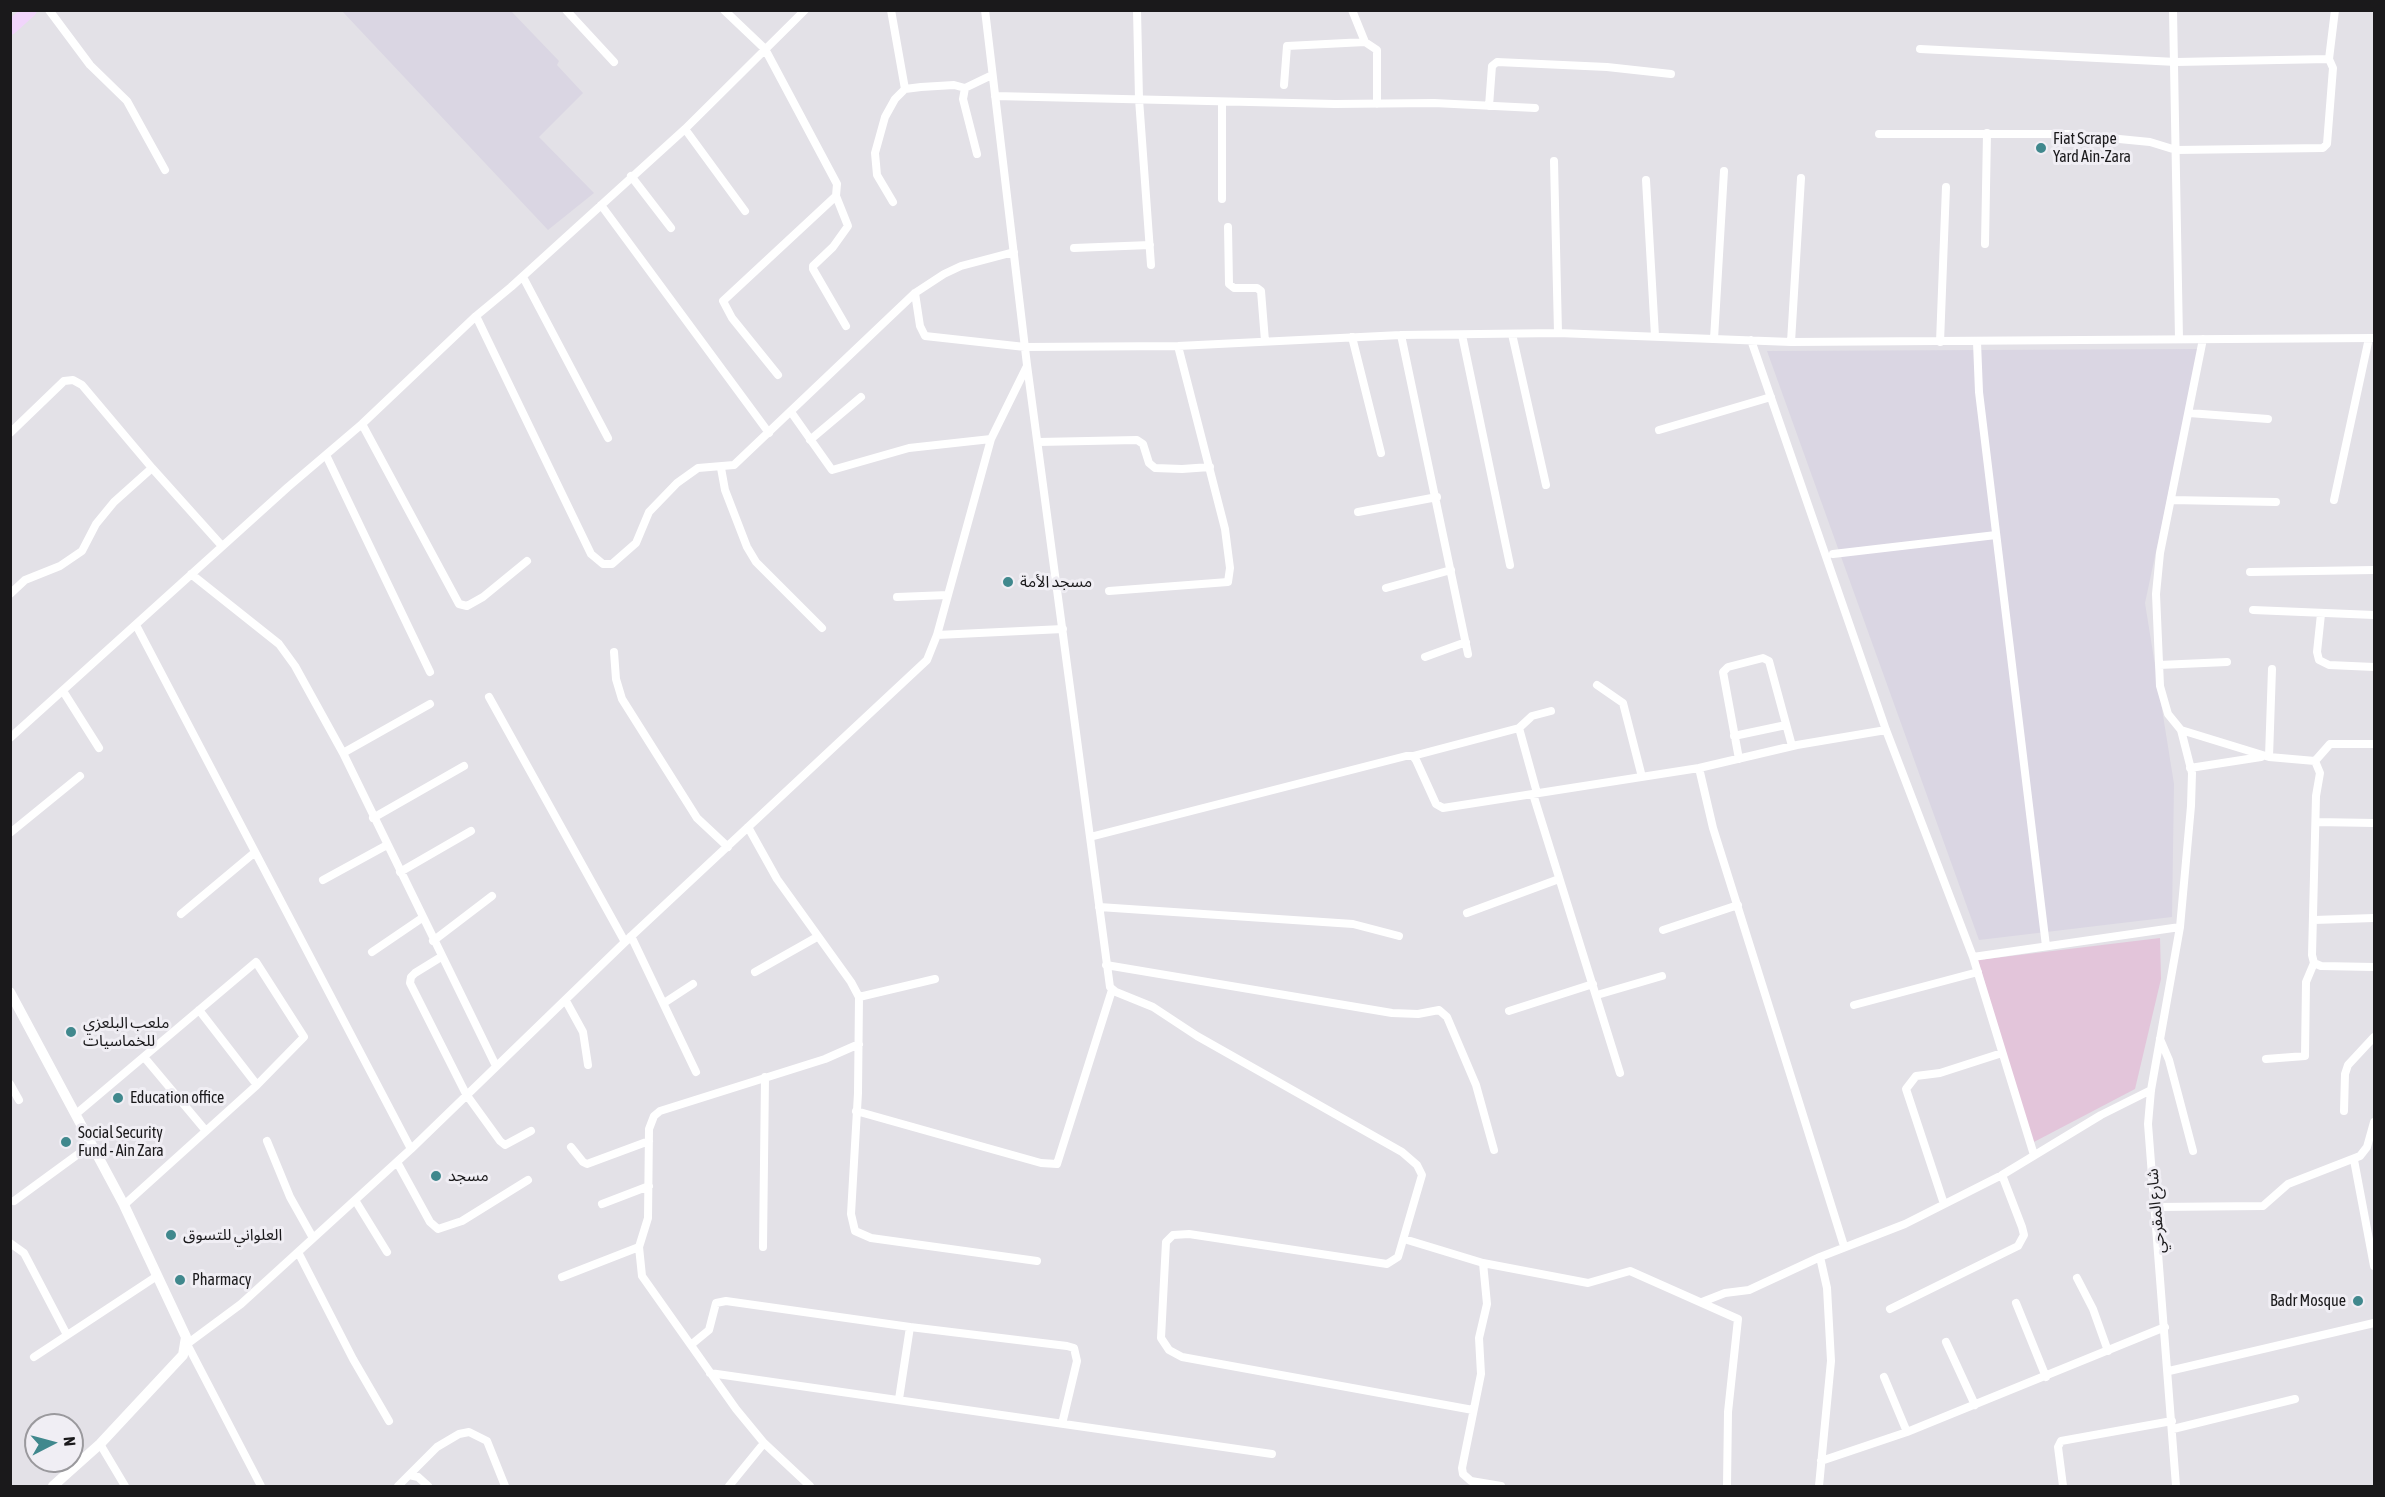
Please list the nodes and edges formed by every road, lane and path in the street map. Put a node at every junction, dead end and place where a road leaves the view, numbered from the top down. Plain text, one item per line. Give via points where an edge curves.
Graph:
1 (30, 10) edge
2 (49, 10) edge
3 (566, 10) edge
4 (724, 10) edge
5 (805, 10) edge
6 (891, 10) edge
7 (985, 10) edge
8 (1137, 10) edge
9 (1352, 10) edge
10 (2173, 10) edge
11 (2335, 10) edge
12 (10, 28) edge
13 (1365, 42) junction
14 (765, 49) junction
15 (1920, 49) dead end
16 (2329, 59) junction
17 (614, 62) dead end
18 (2176, 62) junction
19 (1671, 74) dead end
20 (992, 75) junction
21 (1284, 85) dead end
22 (965, 88) junction
23 (905, 89) junction
24 (996, 96) junction
25 (1139, 99) junction
26 (1222, 102) junction
27 (1377, 104) junction
28 (1489, 106) junction
29 (1536, 108) dead end
30 (685, 129) junction
31 (1987, 133) junction
32 (1879, 134) dead end
33 (2176, 150) junction
34 (977, 154) dead end
35 (1554, 161) dead end
36 (165, 170) dead end
37 (1724, 171) dead end
38 (631, 176) junction
39 (1801, 178) dead end
40 (1646, 180) dead end
41 (1946, 187) dead end
42 (836, 196) junction
43 (1222, 199) dead end
44 (892, 202) dead end
45 (601, 205) junction
46 (745, 210) dead end
47 (1228, 227) dead end
48 (671, 228) dead end
49 (1985, 244) dead end
50 (1150, 245) junction
51 (1074, 248) dead end
52 (1014, 252) junction
53 (1151, 265) dead end
54 (523, 277) junction
55 (915, 293) junction
56 (476, 316) junction
57 (846, 326) dead end
58 (1558, 333) junction
59 (1512, 334) junction
60 (1401, 335) junction
61 (1462, 335) junction
62 (1654, 336) junction
63 (1352, 338) junction
64 (2372, 338) edge
65 (1714, 339) junction
66 (2179, 339) junction
67 (2203, 339) junction
68 (1751, 340) junction
69 (1265, 341) junction
70 (1791, 342) junction
71 (1940, 342) junction
72 (1977, 342) junction
73 (1178, 346) junction
74 (1024, 347) junction
75 (1027, 365) junction
76 (778, 375) dead end
77 (861, 397) dead end
78 (1771, 398) junction
79 (790, 412) junction
80 (2189, 413) junction
81 (2268, 419) dead end
82 (362, 424) junction
83 (1659, 430) dead end
84 (10, 433) edge
85 (769, 433) junction
86 (608, 438) dead end
87 (991, 439) junction
88 (810, 440) junction
89 (1038, 442) junction
90 (1382, 453) dead end
91 (326, 455) junction
92 (1210, 466) junction
93 (152, 468) junction
94 (721, 468) junction
95 (1546, 485) dead end
96 (1437, 497) junction
97 (2171, 500) junction
98 (2334, 500) dead end
99 (2276, 502) dead end
100 (1358, 512) dead end
101 (1996, 535) junction
102 (222, 546) junction
103 (1833, 554) dead end
104 (527, 561) dead end
105 (1510, 565) dead end
106 (1451, 570) junction
107 (2374, 570) edge
108 (2250, 573) dead end
109 (191, 574) junction
110 (1386, 588) dead end
111 (1109, 591) dead end
112 (10, 594) edge
113 (948, 595) junction
114 (897, 597) dead end
115 (2253, 610) dead end
116 (2321, 614) junction
117 (2374, 615) edge
118 (136, 625) junction
119 (822, 628) dead end
120 (1063, 628) junction
121 (937, 635) junction
122 (1466, 642) junction
123 (614, 652) dead end
124 (1468, 654) dead end
125 (1425, 657) dead end
126 (2227, 662) dead end
127 (2159, 665) junction
128 (2374, 667) edge
129 (2272, 669) dead end
130 (430, 672) dead end
131 (1597, 685) dead end
132 (63, 691) junction
133 (489, 697) dead end
134 (430, 704) dead end
135 (1551, 711) dead end
136 (1786, 725) junction
137 (1520, 728) junction
138 (1886, 729) junction
139 (2181, 730) junction
140 (1734, 736) junction
141 (10, 738) edge
142 (2374, 744) edge
143 (1792, 746) junction
144 (99, 748) dead end
145 (343, 753) junction
146 (1413, 756) junction
147 (2267, 757) junction
148 (1739, 759) junction
149 (2315, 761) junction
150 (464, 766) dead end
151 (1699, 768) junction
152 (2190, 768) junction
153 (80, 776) dead end
154 (1642, 777) junction
155 (1535, 794) junction
156 (373, 818) junction
157 (2316, 822) junction
158 (2374, 823) edge
159 (748, 827) junction
160 (471, 831) dead end
161 (10, 833) edge
162 (1090, 837) junction
163 (387, 845) junction
164 (728, 847) junction
165 (254, 853) junction
166 (400, 872) junction
167 (1559, 879) junction
168 (323, 880) dead end
169 (492, 896) dead end
170 (1737, 905) junction
171 (1099, 906) junction
172 (1467, 913) dead end
173 (181, 914) dead end
174 (422, 918) junction
175 (2374, 918) edge
176 (2314, 921) junction
177 (2180, 927) junction
178 (1663, 930) dead end
179 (1399, 936) dead end
180 (817, 937) junction
181 (628, 939) junction
182 (433, 941) junction
183 (2046, 946) junction
184 (372, 952) dead end
185 (441, 957) junction
186 (1973, 957) junction
187 (2314, 963) junction
188 (1106, 965) junction
189 (2374, 967) edge
190 (755, 972) dead end
191 (1978, 972) junction
192 (1662, 976) dead end
193 (935, 979) dead end
194 (693, 984) dead end
195 (1593, 984) junction
196 (1112, 990) junction
197 (10, 992) edge
198 (1597, 995) junction
199 (859, 997) junction
200 (566, 1001) junction
201 (664, 1003) junction
202 (1854, 1005) dead end
203 (199, 1010) junction
204 (1509, 1011) dead end
205 (2374, 1037) edge
206 (2160, 1039) junction
207 (859, 1044) junction
208 (2002, 1053) junction
209 (144, 1057) junction
210 (2266, 1059) dead end
211 (588, 1065) dead end
212 (496, 1066) junction
213 (696, 1072) dead end
214 (1620, 1073) dead end
215 (765, 1077) junction
216 (10, 1084) edge
217 (257, 1084) junction
218 (2151, 1090) junction
219 (466, 1094) junction
220 (19, 1100) dead end
221 (856, 1111) junction
222 (2344, 1112) dead end
223 (76, 1114) junction
224 (2374, 1122) edge
225 (206, 1131) junction
226 (531, 1131) dead end
227 (267, 1141) dead end
228 (649, 1141) junction
229 (92, 1144) junction
230 (571, 1147) dead end
231 (411, 1149) junction
232 (1494, 1150) dead end
233 (2193, 1151) dead end
234 (2034, 1155) junction
235 (2354, 1160) junction
236 (397, 1162) junction
237 (2002, 1175) junction
238 (528, 1180) dead end
239 (649, 1186) junction
240 (355, 1200) junction
241 (14, 1201) dead end
242 (602, 1204) dead end
243 (1944, 1204) junction
244 (124, 1205) junction
245 (2156, 1208) junction
246 (314, 1238) junction
247 (1404, 1239) junction
248 (10, 1243) edge
249 (1844, 1246) junction
250 (639, 1247) junction
251 (763, 1247) dead end
252 (298, 1252) junction
253 (387, 1252) dead end
254 (1820, 1257) junction
255 (1037, 1261) dead end
256 (1483, 1263) junction
257 (2374, 1266) edge
258 (157, 1276) junction
259 (562, 1277) dead end
260 (2077, 1278) dead end
261 (1702, 1302) junction
262 (2016, 1303) dead end
263 (1890, 1310) dead end
264 (2374, 1323) edge
265 (2165, 1327) junction
266 (910, 1328) junction
267 (67, 1335) junction
268 (1946, 1342) dead end
269 (187, 1344) junction
270 (692, 1344) junction
271 (2108, 1351) junction
272 (34, 1357) dead end
273 (2169, 1371) junction
274 (710, 1373) junction
275 (1884, 1377) dead end
276 (2046, 1377) junction
277 (899, 1399) junction
278 (2295, 1399) dead end
279 (1975, 1405) junction
280 (1473, 1410) junction
281 (389, 1421) dead end
282 (1062, 1424) junction
283 (2173, 1425) junction
284 (1907, 1432) junction
285 (764, 1443) junction
286 (100, 1444) junction
287 (1272, 1454) dead end
288 (1821, 1461) junction
289 (409, 1474) junction
290 (53, 1486) edge
291 (125, 1486) edge
292 (261, 1486) edge
293 (398, 1486) edge
294 (428, 1486) edge
295 (505, 1486) edge
296 (729, 1486) edge
297 (810, 1486) edge
298 (1501, 1486) edge
299 (1726, 1486) edge
300 (1819, 1486) edge
301 (2063, 1486) edge
302 (2176, 1486) edge

1 - 12 main road
2 - 36 street via 90,65 127,101
3 - 17 street
4 - 14 street
5 - 14 street
6 - 23 street
7 - 20 street
8 - 25 street
9 - 13 street
10 - 18 street
11 - 16 street
13 - 21 street via 1287,46
13 - 27 street via 1377,50
14 - 30 street
14 - 42 street via 837,184
15 - 18 street
16 - 18 street
16 - 33 street via 2333,68 2330,126 2323,148
18 - 33 street
19 - 28 street via 1497,62 1492,66
20 - 22 street
20 - 24 street
22 - 23 street via 946,84
22 - 34 street via 963,99
23 - 44 street via 885,117 874,153 877,175
24 - 25 street
24 - 52 street
25 - 26 street
25 - 50 street
26 - 27 street
26 - 43 street
27 - 28 street
28 - 29 street
30 - 38 street
30 - 46 street
31 - 32 street
31 - 33 street via 2068,134 2150,142
31 - 49 street
33 - 66 street
35 - 58 street
37 - 65 street
38 - 45 street
38 - 48 street
39 - 70 street
40 - 62 street
41 - 71 street
42 - 57 street via 848,226 813,269
42 - 76 street via 723,301
45 - 54 street
45 - 85 street
47 - 69 street via 1228,284 1261,291
50 - 51 street
50 - 53 street
52 - 55 street via 961,266
52 - 74 street
54 - 56 street
54 - 86 street
55 - 74 street via 920,326 926,336
55 - 79 street
56 - 82 street
56 - 94 street via 596,560 612,564 627,553 650,512 692,471 707,466
58 - 59 street
58 - 62 street
59 - 61 street
59 - 95 street
60 - 61 street
60 - 63 street
60 - 96 street
61 - 105 street
62 - 65 street
63 - 69 street
63 - 90 street
64 - 67 street
64 - 98 street
65 - 68 street
66 - 67 street
66 - 72 street
67 - 80 street, شارع المقرحي
68 - 70 street
68 - 78 street
69 - 73 street
70 - 71 street
71 - 72 street
72 - 101 street
73 - 74 street
73 - 92 street
74 - 75 street
75 - 87 street
75 - 89 street
77 - 88 street
78 - 83 street
78 - 138 street
79 - 85 street
79 - 88 street
80 - 81 street
80 - 97 street, شارع المقرحي
82 - 91 street
82 - 104 street via 459,604 467,606 483,597
84 - 93 street via 64,381 73,380 82,385
85 - 94 street via 734,465
87 - 88 street via 909,448 832,470
87 - 113 street
89 - 92 street via 1137,440 1155,468
89 - 120 street
91 - 102 street
91 - 130 street
92 - 111 street via 1225,529 1228,582
93 - 102 street
93 - 112 street via 114,502 96,524 82,551 60,566 25,580
94 - 119 street via 725,490 756,562
96 - 100 street
96 - 106 street
97 - 99 street
97 - 127 street, شارع المقرحي via 2157,568
101 - 103 street
101 - 183 street
102 - 109 street
106 - 110 street
106 - 122 street
107 - 108 street
109 - 118 street
109 - 145 street via 288,654
113 - 114 street
113 - 121 street
115 - 116 street
116 - 117 street
116 - 128 street via 2319,660 2330,665
118 - 132 street
118 - 165 street
120 - 121 street
120 - 162 street
121 - 159 street via 927,660
122 - 124 street
122 - 125 street
123 - 164 street via 622,699 697,818
126 - 127 street
127 - 139 street, شارع المقرحي via 2166,708
129 - 147 street
131 - 154 street via 1623,703
132 - 141 street
132 - 144 street
133 - 181 street
134 - 145 street
135 - 137 street via 1532,716
136 - 140 street
136 - 140 street via 1769,661 1763,658 1728,667 1723,672
136 - 143 street
137 - 146 street
137 - 155 street
138 - 143 street
138 - 186 street
139 - 147 street
139 - 152 street, شارع المقرحي
140 - 148 street
142 - 149 street via 2330,744
143 - 148 street
145 - 156 street
146 - 155 street via 1438,807
146 - 162 street via 1379,761
147 - 149 street
147 - 152 street
148 - 151 street
149 - 157 street via 2320,772
150 - 156 street
151 - 154 street
151 - 170 street
152 - 177 street, شارع المقرحي via 2191,806
153 - 161 street
154 - 155 street
155 - 167 street
156 - 163 street
157 - 158 street
157 - 176 street
159 - 164 street
159 - 180 street via 777,879
160 - 166 street
162 - 171 street
163 - 166 street
163 - 168 street
164 - 181 street
165 - 173 street
165 - 231 street
166 - 174 street
167 - 172 street
167 - 195 street
169 - 182 street
170 - 178 street
170 - 249 street
171 - 179 street via 1353,924
171 - 188 street
174 - 182 street
174 - 184 street
175 - 176 street
176 - 187 street
177 - 183 street
177 - 206 street, شارع المقرحي
180 - 190 street
180 - 199 street
181 - 200 street
181 - 201 street
182 - 185 street
183 - 186 street
185 - 212 street
185 - 219 street via 415,973 410,984
186 - 191 street
187 - 189 street
187 - 210 street via 2306,982 2305,1056
188 - 196 street
188 - 232 street via 1392,1013 1439,1010 1447,1017 1476,1085
191 - 202 street
191 - 208 street
192 - 198 street
193 - 199 street
194 - 201 street
195 - 198 street
195 - 204 street
196 - 221 street via 1057,1164 1041,1163
196 - 247 street via 1153,1007 1412,1159 1422,1180
197 - 223 street
198 - 214 street
199 - 207 street
200 - 211 street via 583,1032
200 - 212 street
201 - 213 street
203 - 209 street
203 - 217 street
203 - 217 street via 256,962 304,1037
205 - 222 street via 2344,1074
206 - 218 street, شارع المقرحي
206 - 233 street
207 - 215 street
207 - 221 street
208 - 234 street
208 - 243 street via 1940,1073 1916,1076 1906,1089
209 - 223 street
209 - 225 street
212 - 219 street
215 - 228 street via 660,1111 651,1122
215 - 251 street
216 - 220 street
217 - 225 street
218 - 234 street
218 - 245 street, شارع المقرحي via 2148,1124
219 - 226 street via 506,1145
219 - 231 street
221 - 255 street via 851,1214 855,1231 871,1238
223 - 229 street
224 - 235 street via 2367,1147
225 - 244 street
227 - 246 street via 290,1197
228 - 230 street via 587,1164
228 - 239 street
229 - 241 street
229 - 244 street
231 - 236 street
234 - 237 street
235 - 245 street via 2288,1184 2264,1206
235 - 257 street
236 - 238 street via 430,1222 438,1229 462,1221
236 - 240 street
237 - 243 street
237 - 263 street via 2024,1235 2019,1246
239 - 242 street
239 - 250 street via 648,1218
240 - 246 street
240 - 253 street
243 - 249 street via 1905,1224
244 - 258 street
245 - 265 street, شارع المقرحي
246 - 252 street
247 - 256 street
247 - 280 street via 1396,1261 1377,1264 1189,1234 1173,1235 1166,1242 1163,1272 1163,1345 1182,1357
248 - 267 street via 24,1252
249 - 254 street
250 - 259 street
250 - 270 street via 642,1276
252 - 269 street via 222,1320
252 - 281 street
254 - 261 street via 1749,1290 1725,1293
254 - 288 street via 1832,1334
256 - 261 street via 1588,1283 1630,1270
256 - 280 street via 1487,1304 1479,1338 1481,1374
258 - 267 street
258 - 269 street
260 - 271 street
261 - 299 street via 1738,1319 1728,1412
262 - 276 street
264 - 273 street
265 - 271 street
265 - 273 street, شارع المقرحي
266 - 270 street via 720,1301 713,1308 709,1330
266 - 277 street
266 - 282 street via 1074,1348 1077,1361
267 - 272 street
268 - 279 street
269 - 286 street via 183,1355
269 - 292 street
270 - 274 street
271 - 276 street
273 - 283 street, شارع المقرحي
274 - 277 street
274 - 285 street
275 - 284 street
276 - 279 street
277 - 282 street
278 - 283 street
279 - 284 street
280 - 298 street via 1463,1474 1471,1481
282 - 287 street
283 - 301 street via 2066,1438 2058,1447
283 - 302 street, شارع المقرحي
284 - 288 street
285 - 296 street
285 - 297 street
286 - 290 street
286 - 291 street
288 - 300 street
289 - 293 street
289 - 294 street
289 - 295 street via 437,1447 469,1432 487,1441

